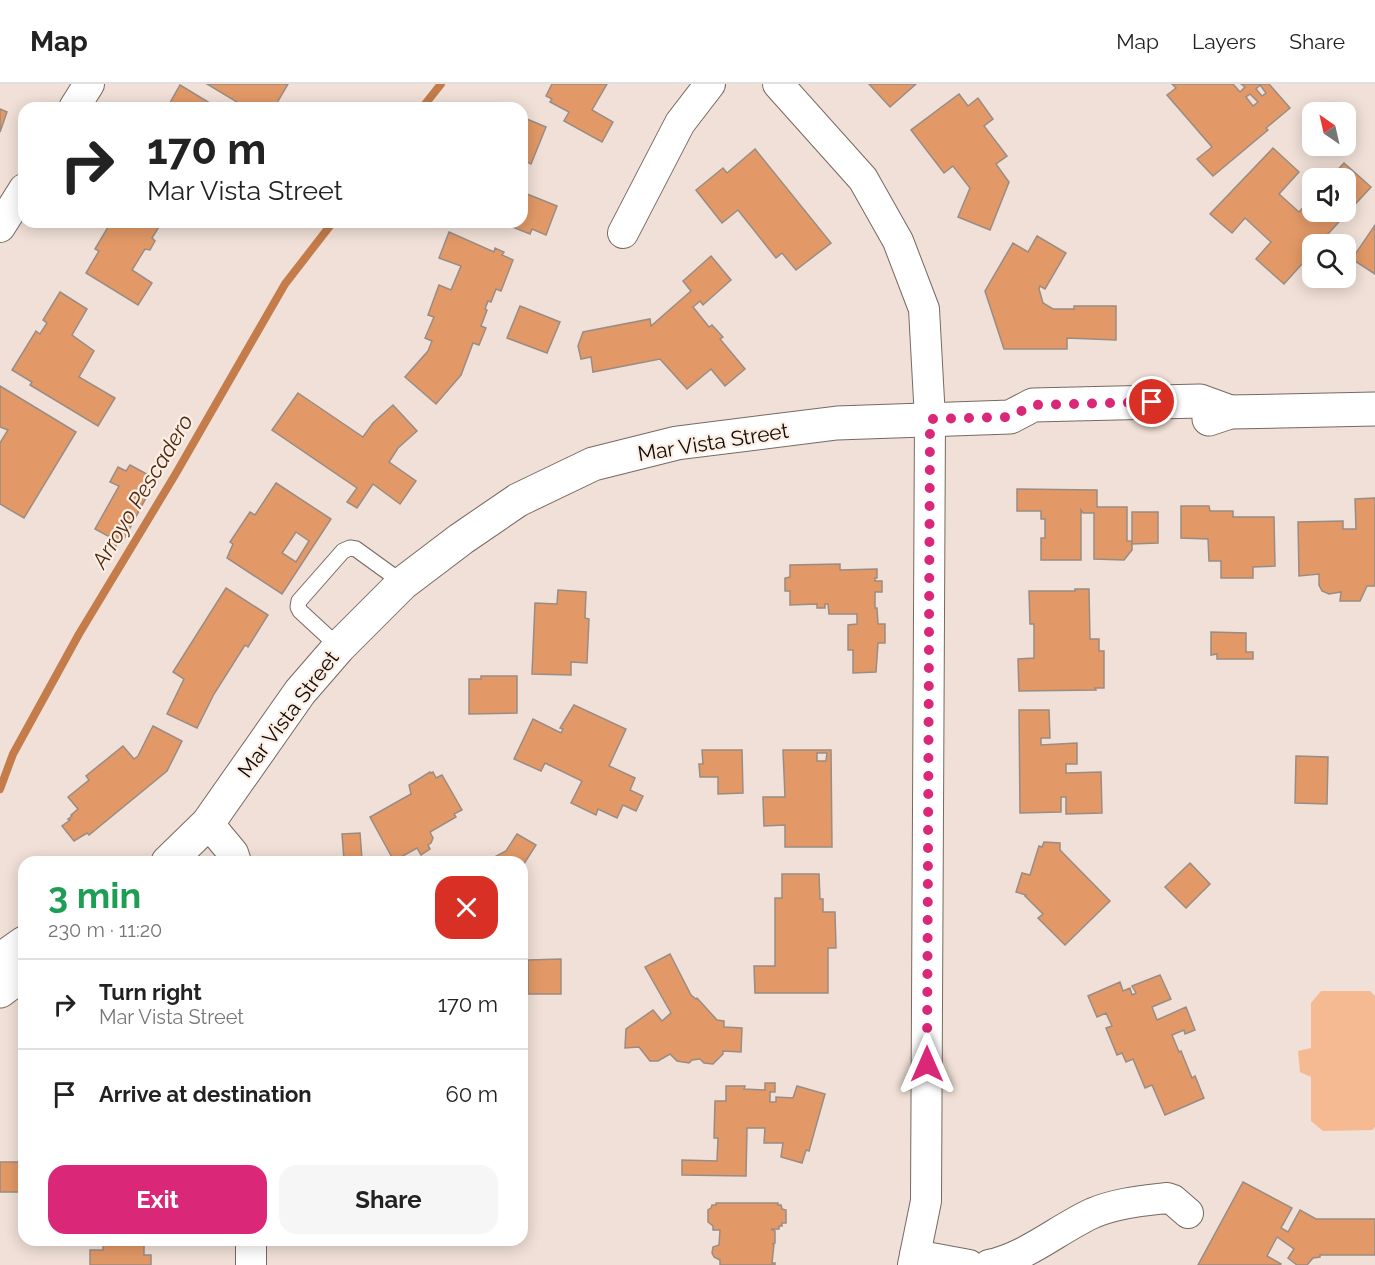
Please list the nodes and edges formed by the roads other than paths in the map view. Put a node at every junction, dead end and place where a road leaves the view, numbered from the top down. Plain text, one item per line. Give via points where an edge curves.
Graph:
1 (89, 84) edge
2 (710, 84) edge
3 (778, 84) edge
4 (78, 102) edge
5 (18, 198) edge
6 (0, 227) edge
7 (623, 233) dead end
8 (1375, 409) edge
9 (930, 419) junction
10 (403, 583) junction
11 (339, 647) junction
12 (207, 823) junction
13 (153, 856) edge
14 (174, 856) edge
15 (234, 856) edge
16 (18, 947) edge
17 (0, 960) edge
18 (18, 978) edge
19 (0, 991) edge
20 (1188, 1213) dead end
21 (251, 1246) edge
22 (914, 1260) edge
23 (251, 1265) edge
24 (969, 1265) edge
25 (989, 1265) edge

1 - 4 street
2 - 7 street via 680,123
3 - 9 street via 863,179 898,241 924,309
5 - 6 street
8 - 9 street, Mar Vista Street via 1230,412 1200,401 1033,405 1010,417
9 - 10 street, Mar Vista Street via 837,423 677,443 593,464 518,500 460,538
9 - 22 street via 926,1200
10 - 11 street, Mar Vista Street
10 - 11 lane via 356,549 343,551 298,607
11 - 12 street, Mar Vista Street via 300,692
12 - 13 street, Mar Vista Street
12 - 14 street, Mar Vista Street
12 - 15 street
16 - 17 street
18 - 19 street
20 - 25 street via 1167,1198 1109,1206 1005,1262
21 - 23 street
22 - 24 street

